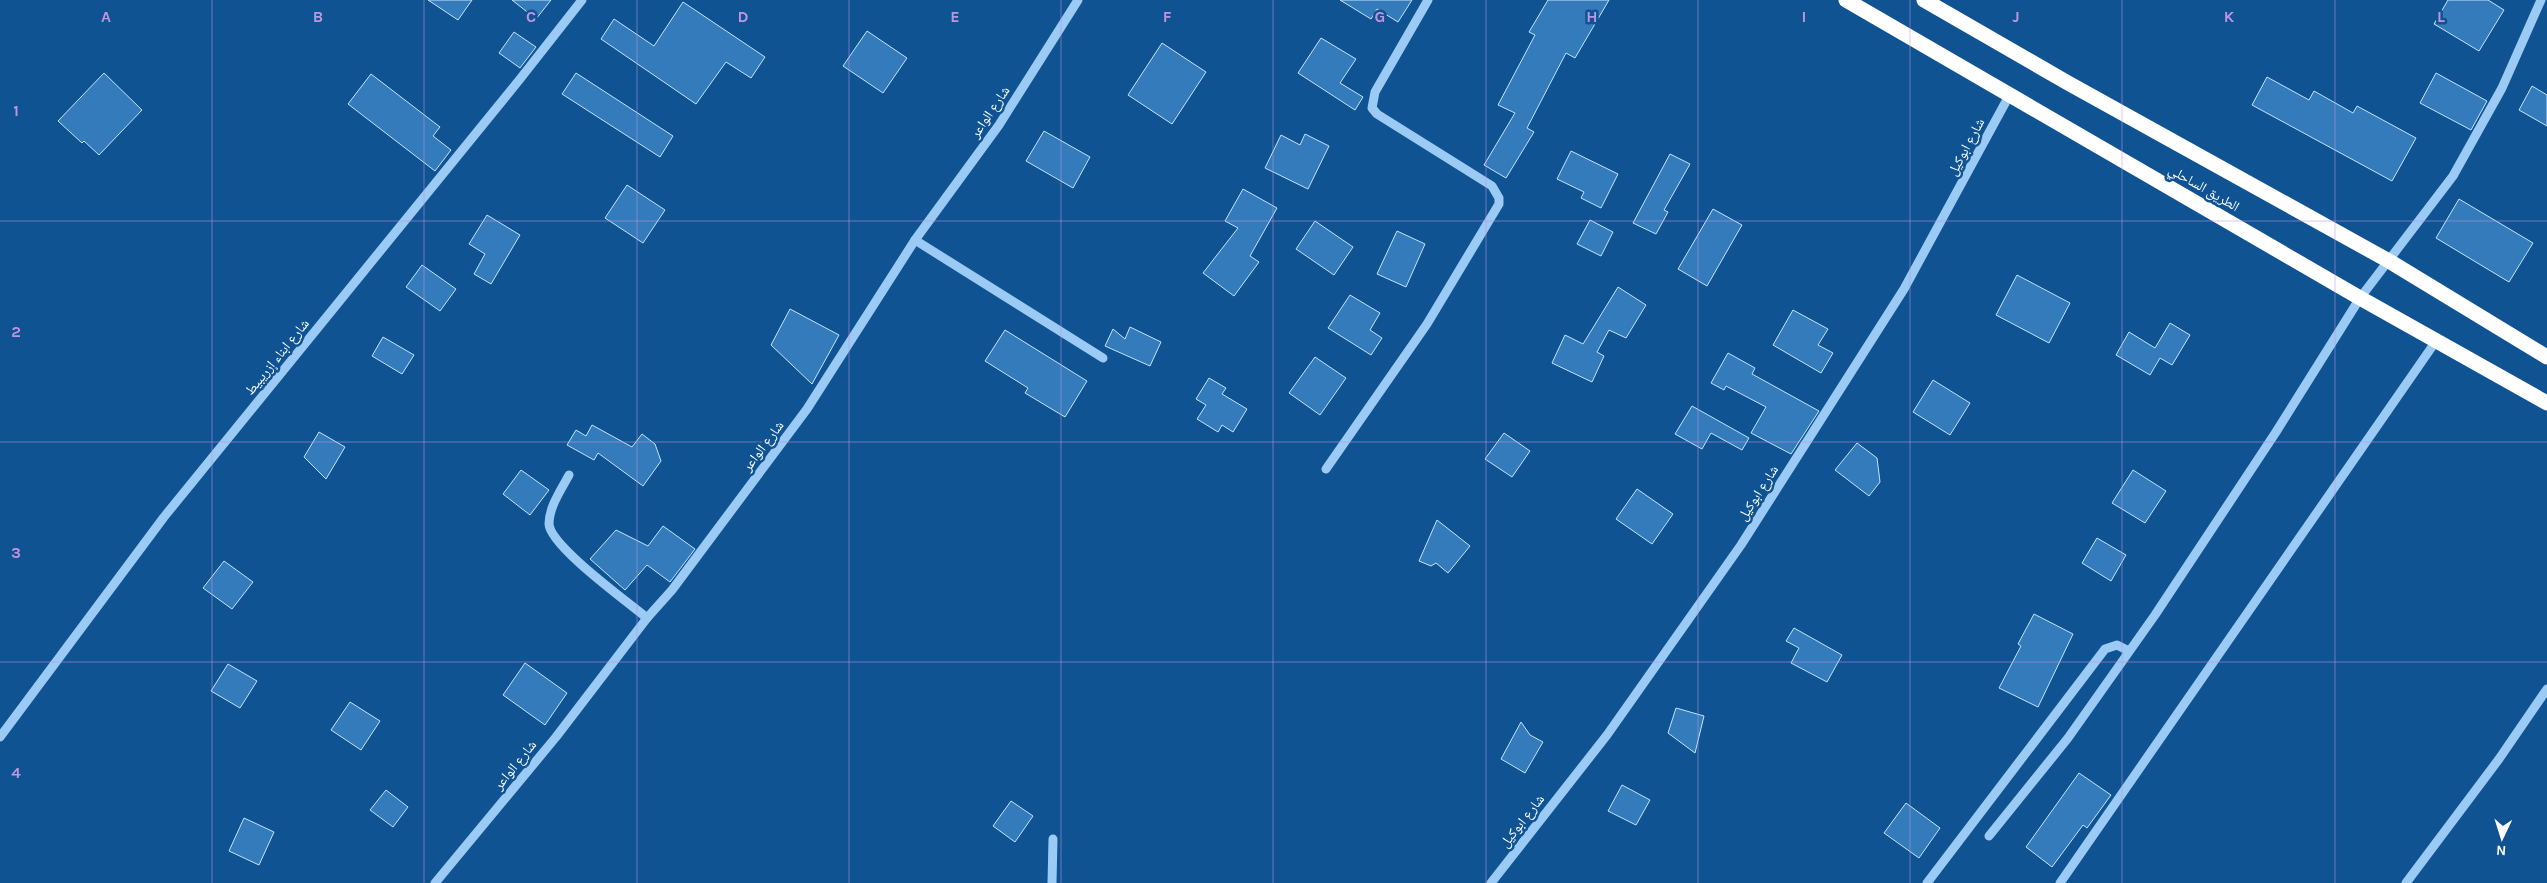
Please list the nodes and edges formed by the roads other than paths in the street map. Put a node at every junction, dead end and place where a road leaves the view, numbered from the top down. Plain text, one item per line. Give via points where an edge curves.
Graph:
1 (582, 0) edge
2 (1078, 0) edge
3 (1428, 0) edge
4 (1846, 0) edge
5 (1924, 0) edge
6 (2541, 0) edge
7 (2010, 94) junction
8 (915, 240) junction
9 (2389, 261) junction
10 (2360, 298) junction
11 (2436, 341) junction
12 (2547, 357) edge
13 (1104, 358) dead end
14 (2547, 403) edge
15 (1326, 469) dead end
16 (569, 475) dead end
17 (647, 618) junction
18 (2129, 651) junction
19 (2547, 689) edge
20 (0, 737) edge
21 (1989, 836) dead end
22 (1053, 839) dead end
23 (435, 883) edge
24 (1052, 883) edge
25 (1491, 883) edge
26 (1927, 883) edge
27 (2060, 883) edge
28 (2406, 883) edge

1 - 20 street, شارع ابناء إزريبيط via 164,517
2 - 8 street, شارع الواعر via 999,124
3 - 15 street via 1375,92 1372,108 1492,186 1499,204 1427,324
4 - 7 highway, الطريق الساحلي
5 - 9 highway, الطريق الساحلي
6 - 9 street via 2502,88 2454,176
7 - 10 highway, الطريق الساحلي
7 - 25 street, شارع ابوكيل via 1904,289 1741,545 1608,735
8 - 13 street
8 - 17 street, شارع الواعر via 807,409 672,590
9 - 10 street
9 - 12 highway, الطريق الساحلي
10 - 11 highway, الطريق الساحلي
10 - 18 street via 2276,432
11 - 14 highway, الطريق الساحلي
11 - 27 street
16 - 17 street via 551,511 550,531 564,549
17 - 23 street, شارع الواعر via 556,736
18 - 21 street via 2068,738
18 - 26 street via 2117,645 2105,648
19 - 28 street
22 - 24 street

